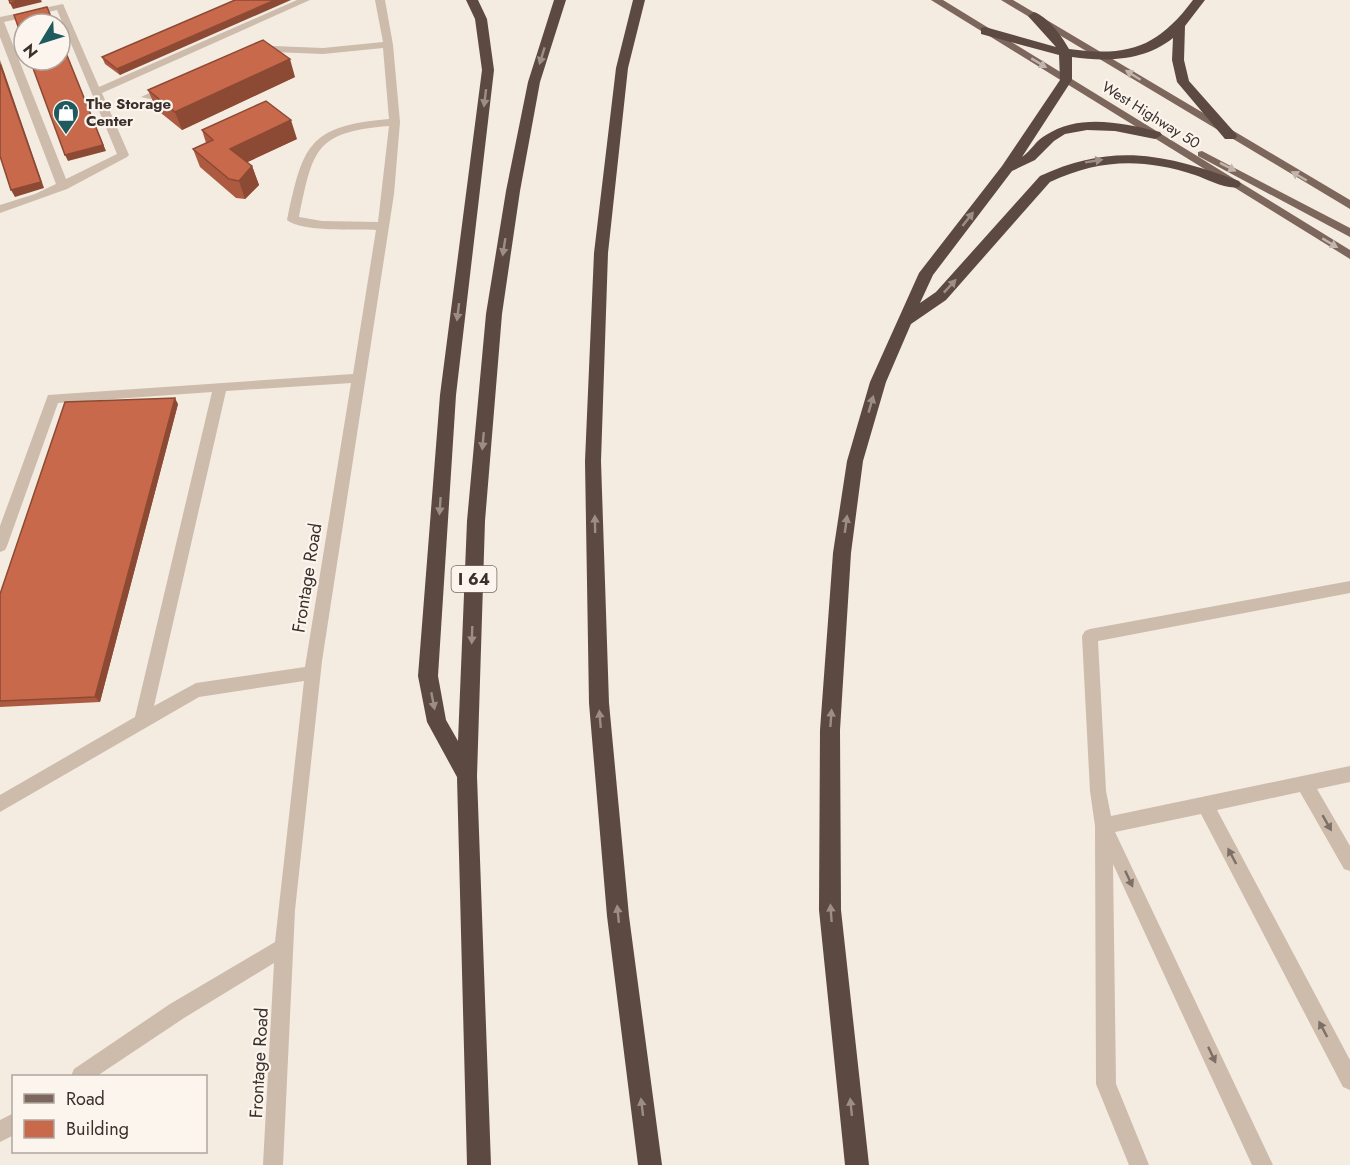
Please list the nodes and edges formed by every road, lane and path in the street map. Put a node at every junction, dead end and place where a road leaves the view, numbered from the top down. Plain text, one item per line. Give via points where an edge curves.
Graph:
1 (305, 0) edge
2 (380, 0) edge
3 (472, 0) edge
4 (560, 0) edge
5 (639, 0) edge
6 (936, 0) edge
7 (1006, 0) edge
8 (1199, 0) edge
9 (1034, 16) junction
10 (0, 22) edge
11 (1179, 26) junction
12 (985, 31) junction
13 (388, 45) junction
14 (1067, 52) junction
15 (241, 56) edge
16 (1102, 56) junction
17 (1066, 80) junction
18 (177, 83) edge
19 (96, 92) junction
20 (146, 97) dead end
21 (395, 122) junction
22 (1155, 135) junction
23 (1230, 136) junction
24 (1007, 169) junction
25 (1234, 184) junction
26 (63, 187) junction
27 (1350, 205) edge
28 (1, 206) edge
29 (383, 226) junction
30 (1350, 233) edge
31 (1350, 255) edge
32 (904, 321) junction
33 (359, 378) junction
34 (220, 387) junction
35 (0, 546) edge
36 (1350, 587) edge
37 (313, 673) junction
38 (142, 723) junction
39 (1350, 774) edge
40 (467, 776) junction
41 (1305, 783) junction
42 (0, 804) edge
43 (1205, 805) junction
44 (1104, 826) junction
45 (1350, 863) edge
46 (284, 946) junction
47 (84, 1075) edge
48 (1350, 1080) edge
49 (273, 1165) edge
50 (479, 1165) edge
51 (650, 1165) edge
52 (857, 1165) edge
53 (1139, 1165) edge
54 (1263, 1165) edge

1 - 19 street
2 - 13 street, Frontage Road
3 -> 40 highway via 481,18 488,70 448,395 428,676 437,722
4 -> 40 highway, I 64 via 534,82 494,314 476,521
51 -> 5 highway via 618,916 600,715 593,461 601,253 622,68
6 - 12 main road, West Highway 50
7 - 9 main road, West Highway 50
8 - 11 highway
9 - 14 highway
9 - 16 main road, West Highway 50
10 - 19 street via 60,6
10 - 26 street
11 - 16 highway via 1148,49 1124,56
11 - 23 highway via 1178,60 1183,82
12 - 14 highway
12 -> 17 main road, West Highway 50
13 - 15 street via 323,51 273,49
13 - 21 street, Frontage Road
14 - 16 highway
14 - 17 highway
23 -> 16 main road, West Highway 50
17 - 22 main road, West Highway 50
17 - 24 highway
18 - 20 street
19 - 26 street via 123,155
21 - 29 street, Frontage Road
21 - 29 street via 359,126 326,136 315,148 304,173 293,220 322,225
22 - 24 highway via 1106,126 1069,129 1049,138 1032,157
22 - 25 main road, West Highway 50
22 -> 30 main road via 1199,152
27 -> 23 main road, West Highway 50
32 -> 24 highway via 926,273
25 -> 31 main road, West Highway 50
32 -> 25 highway via 940,296 1045,179 1066,168 1091,161 1138,159 1169,163
26 - 28 street
29 - 33 street, Frontage Road
52 -> 32 highway via 830,910 830,730 842,553 855,460 878,382
33 - 34 street
33 - 37 street, Frontage Road
34 - 35 street via 53,398
34 - 38 street
36 - 44 street via 1090,636 1098,791
37 - 38 street via 196,690
37 - 46 street, Frontage Road
38 - 42 street
39 - 41 street
40 - 50 highway, I 64
41 - 43 street
41 -> 45 street
43 - 44 street
48 -> 43 street
44 - 53 street via 1106,1084
44 -> 54 street
46 - 47 street via 177,1011
46 - 49 street, Frontage Road

